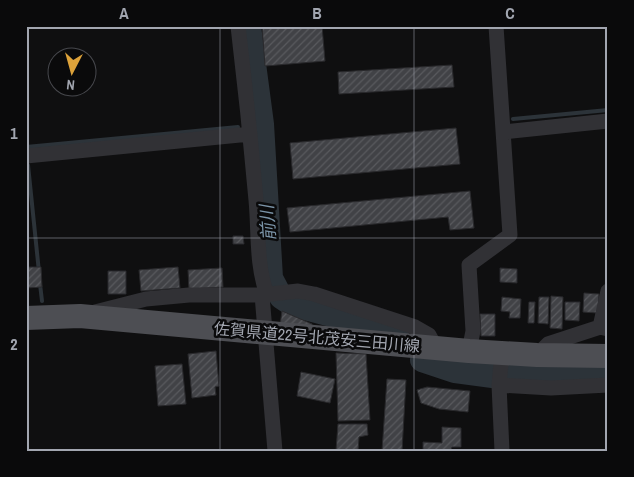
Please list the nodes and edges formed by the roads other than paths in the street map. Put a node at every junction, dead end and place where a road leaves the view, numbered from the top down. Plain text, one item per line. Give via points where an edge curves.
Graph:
1 (238, 26) edge
2 (496, 26) edge
3 (608, 122) edge
4 (504, 132) junction
5 (250, 134) junction
6 (26, 156) edge
7 (608, 291) edge
8 (266, 294) junction
9 (80, 316) junction
10 (26, 318) edge
11 (604, 328) edge
12 (264, 332) junction
13 (436, 348) junction
14 (469, 351) junction
15 (537, 355) junction
16 (608, 356) edge
17 (502, 361) junction
18 (499, 385) junction
19 (608, 385) edge
20 (275, 451) edge
21 (502, 451) edge

1 - 5 street
2 - 4 street
3 - 4 street
4 - 14 street via 510,235 469,265 473,330
5 - 6 street
5 - 8 street via 260,276
7 - 11 street
8 - 9 street via 146,299
8 - 12 street
8 - 13 street via 314,294 415,327 429,335
9 - 10 main road, 佐賀県道22号北茂安三田川線
9 - 12 main road, 佐賀県道22号北茂安三田川線
11 - 15 street via 548,344
12 - 13 main road, 佐賀県道22号北茂安三田川線
12 - 20 street
13 - 14 main road, 佐賀県道22号北茂安三田川線
14 - 17 main road, 佐賀県道22号北茂安三田川線
15 - 16 main road, 佐賀県道22号北茂安三田川線
15 - 17 main road, 佐賀県道22号北茂安三田川線
17 - 18 street
18 - 19 street via 551,388
18 - 21 street

